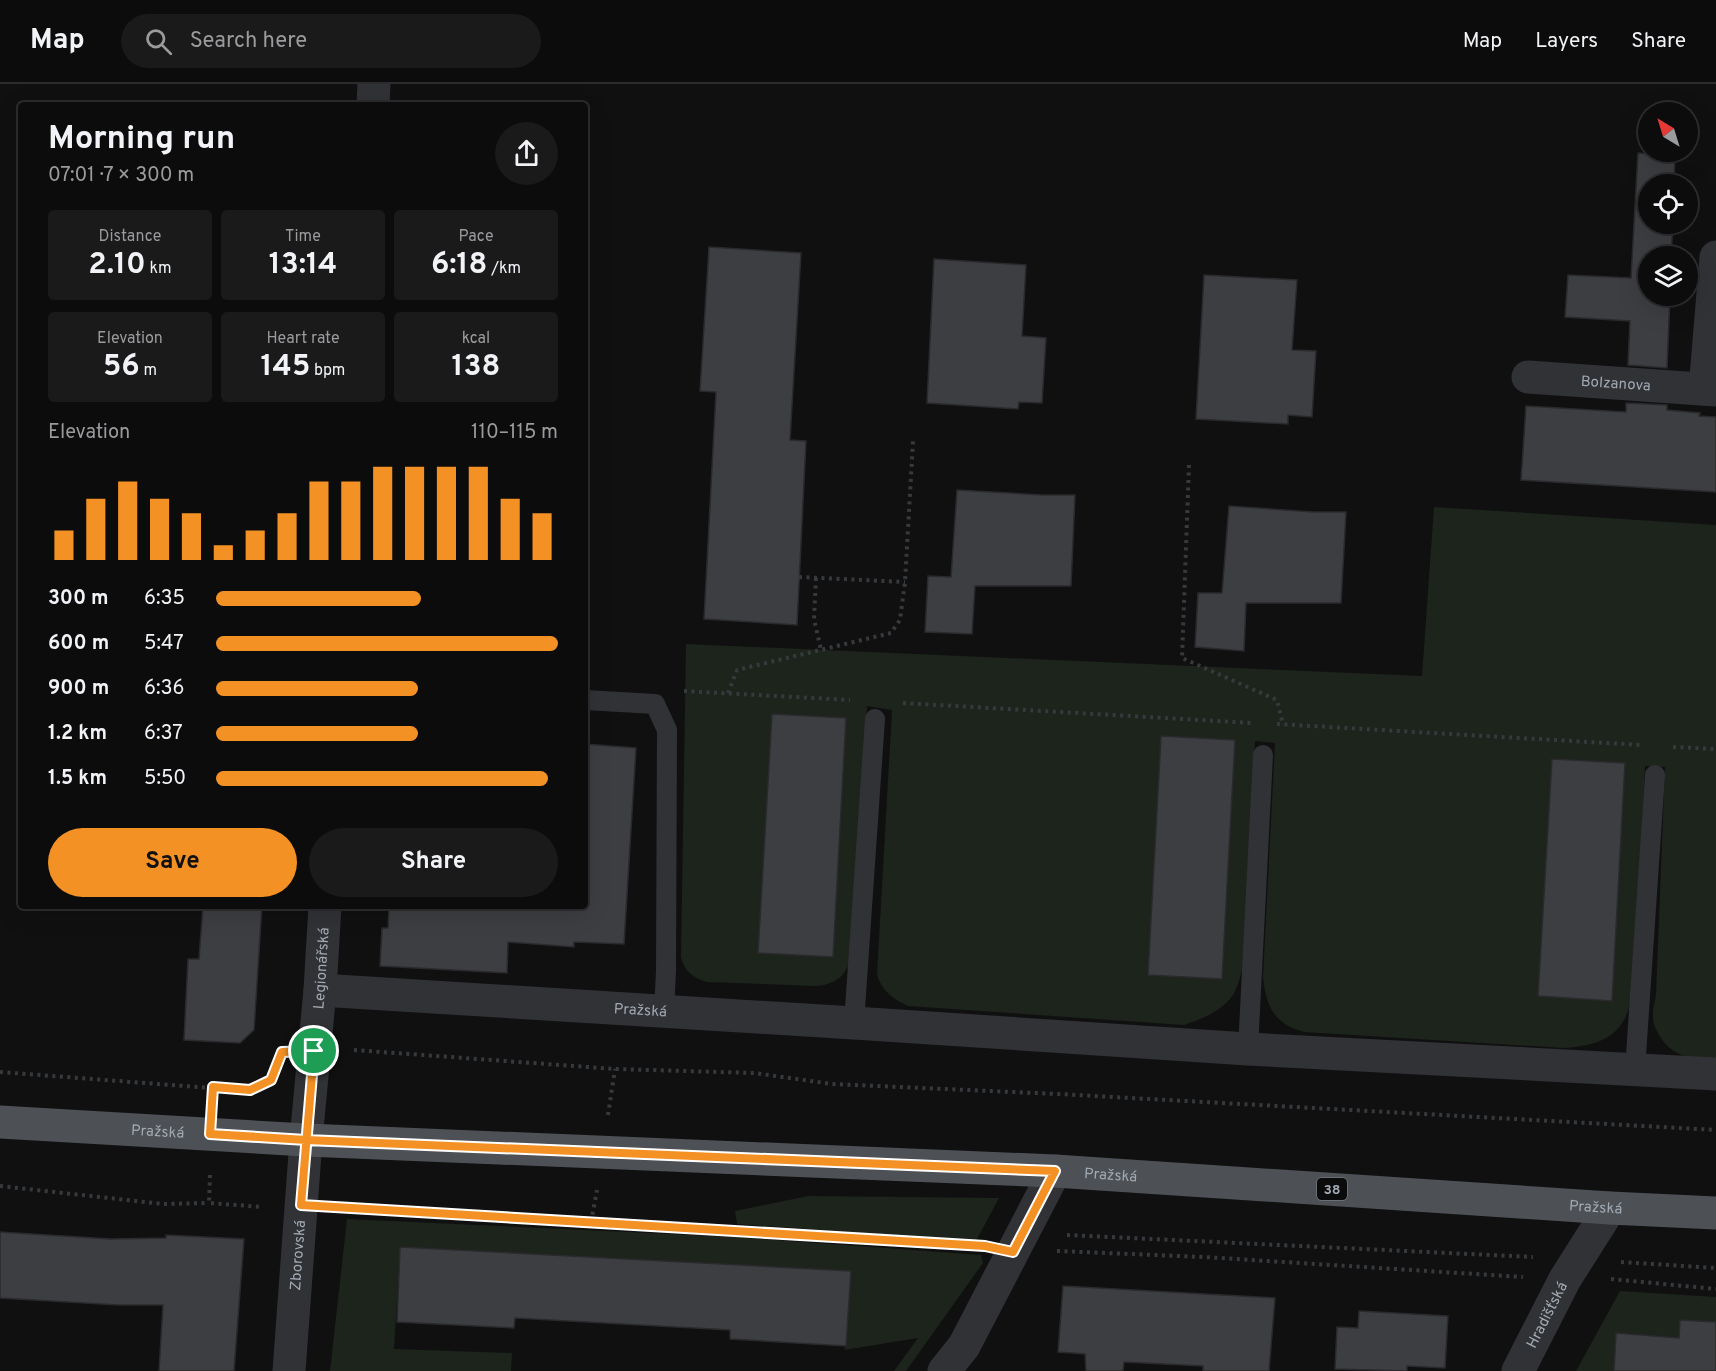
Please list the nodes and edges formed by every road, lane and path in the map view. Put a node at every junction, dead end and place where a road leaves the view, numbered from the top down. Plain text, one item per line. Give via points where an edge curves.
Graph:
1 (374, 84) edge
2 (373, 102) edge
3 (1716, 257) edge
4 (1528, 377) dead end
5 (1710, 390) edge
6 (913, 441) dead end
7 (1189, 465) dead end
8 (799, 577) dead end
9 (816, 578) junction
10 (905, 582) junction
11 (820, 650) junction
12 (674, 690) dead end
13 (728, 693) junction
14 (588, 700) edge
15 (854, 700) dead end
16 (901, 703) dead end
17 (875, 718) dead end
18 (1254, 723) dead end
19 (1274, 724) dead end
20 (1283, 724) junction
21 (1643, 745) dead end
22 (1665, 746) dead end
23 (1716, 749) edge
24 (1263, 755) dead end
25 (1655, 775) dead end
26 (325, 909) edge
27 (320, 990) junction
28 (664, 1012) junction
29 (854, 1023) junction
30 (1248, 1049) junction
31 (314, 1051) junction
32 (1635, 1070) junction
33 (0, 1072) edge
34 (1716, 1074) edge
35 (213, 1087) junction
36 (0, 1122) edge
37 (1716, 1130) edge
38 (210, 1134) junction
39 (306, 1140) junction
40 (1055, 1171) junction
41 (0, 1186) edge
42 (209, 1203) junction
43 (301, 1205) junction
44 (1610, 1208) junction
45 (1716, 1213) edge
46 (1018, 1242) junction
47 (1716, 1268) edge
48 (1571, 1269) junction
49 (1716, 1289) edge
50 (289, 1371) edge
51 (944, 1371) edge
52 (1518, 1371) edge

1 - 2 street
3 - 5 street, Bolzanova
4 - 5 street, Bolzanova
6 - 10 path
7 - 20 path via 1182,658 1277,700
8 - 9 path
9 - 10 path
9 - 11 path via 814,619
10 - 11 path via 900,620 891,633
11 - 13 path via 737,670
12 - 13 path
13 - 15 path
14 - 28 lane via 654,704 667,730
16 - 18 path
17 - 29 lane
19 - 20 path
20 - 21 path
22 - 23 path
24 - 30 lane
25 - 32 lane
26 - 27 street, Legionářská
27 - 28 street, Pražská
27 - 31 street, Legionářská
28 - 29 street, Pražská
29 - 30 street, Pražská
30 - 32 street, Pražská
31 - 35 path via 282,1052 271,1080 250,1090
31 - 37 path via 350,1049 615,1069 754,1073 832,1084
31 - 39 street, Legionářská
32 - 34 street, Pražská
33 - 35 path
35 - 38 path
36 - 38 main road, Pražská / 38
38 - 39 main road, Pražská / 38
38 - 42 path
39 - 40 main road, Pražská / 38
39 - 43 street, Zborovská
40 - 44 main road, Pražská / 38
40 - 46 street
41 - 42 path via 163,1204
42 - 43 path
43 - 46 path via 985,1246
43 - 50 street, Zborovská
44 - 45 main road, Pražská / 38
44 - 48 street, Hradišťská
46 - 48 path
46 - 48 path via 1061,1251 1540,1279
46 - 51 street via 964,1346
47 - 48 path
48 - 49 path via 1616,1279
48 - 52 street, Hradišťská

